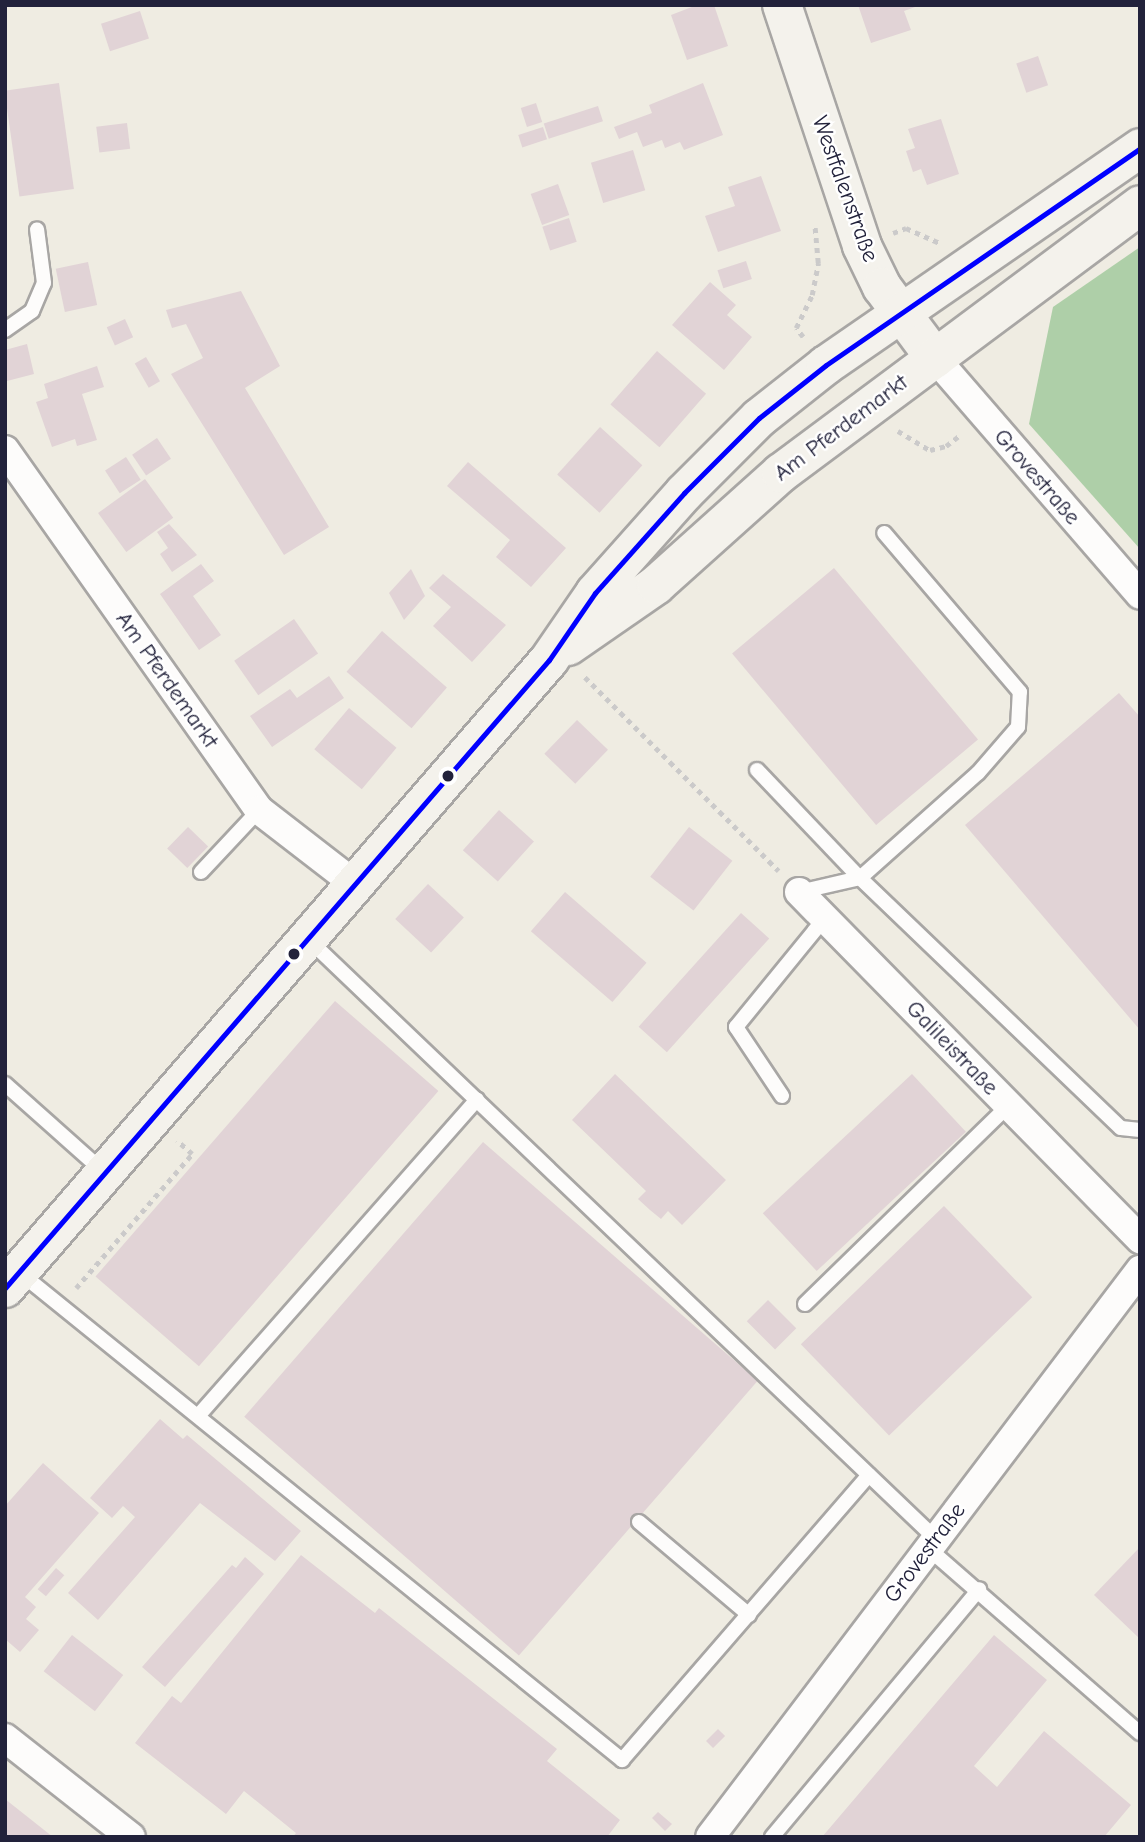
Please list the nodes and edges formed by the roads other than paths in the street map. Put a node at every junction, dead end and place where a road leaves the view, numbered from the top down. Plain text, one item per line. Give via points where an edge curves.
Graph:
1 (782, 5) edge
2 (1140, 148) edge
3 (1140, 205) edge
4 (37, 229) dead end
5 (900, 314) junction
6 (5, 330) edge
7 (935, 358) junction
8 (5, 450) edge
9 (884, 533) dead end
10 (1140, 595) edge
11 (549, 660) junction
12 (757, 770) dead end
13 (259, 810) junction
14 (201, 872) dead end
15 (860, 878) junction
16 (356, 885) junction
17 (799, 892) joint
18 (825, 918) junction
19 (309, 940) junction
20 (5, 1084) edge
21 (782, 1096) dead end
22 (477, 1100) junction
23 (1009, 1105) junction
24 (1140, 1130) edge
25 (106, 1174) junction
26 (1140, 1239) edge
27 (1140, 1270) edge
28 (12, 1280) edge
29 (805, 1304) dead end
30 (198, 1416) junction
31 (869, 1475) junction
32 (639, 1522) dead end
33 (932, 1544) junction
34 (979, 1589) junction
35 (749, 1615) junction
36 (1140, 1734) edge
37 (5, 1738) edge
38 (131, 1837) edge
39 (710, 1837) edge
40 (772, 1837) edge

1 - 5 street, Westfalenstraße via 862,246
2 - 5 street, Am Pferdemarkt
3 - 7 street, Am Pferdemarkt
4 - 6 lane via 44,283 32,311
5 - 7 street, Westfalenstraße
5 - 11 street, Am Pferdemarkt via 759,418 684,493 596,593
7 - 10 street, Grovestraße
7 - 11 street, Am Pferdemarkt via 781,472 656,585
8 - 13 street, Am Pferdemarkt
9 - 15 lane via 1020,692 1018,727 978,773
11 - 16 street, Am Pferdemarkt
12 - 15 lane
13 - 14 lane
13 - 16 street, Am Pferdemarkt
15 - 17 lane
15 - 24 lane via 1121,1128
16 - 19 street, Am Pferdemarkt
17 - 18 street, Galileistraße
18 - 21 lane via 736,1027
18 - 23 street, Galileistraße
19 - 22 lane
19 - 25 street, Am Pferdemarkt
20 - 25 lane
22 - 30 lane
22 - 31 lane
23 - 26 street, Galileistraße
23 - 29 lane
25 - 28 street, Am Pferdemarkt
27 - 33 street, Grovestraße
28 - 30 lane via 61,1306
30 - 35 lane via 622,1760
31 - 33 lane
31 - 35 lane
32 - 35 lane
33 - 34 lane
33 - 39 street, Grovestraße
34 - 36 lane
34 - 40 lane
37 - 38 street

